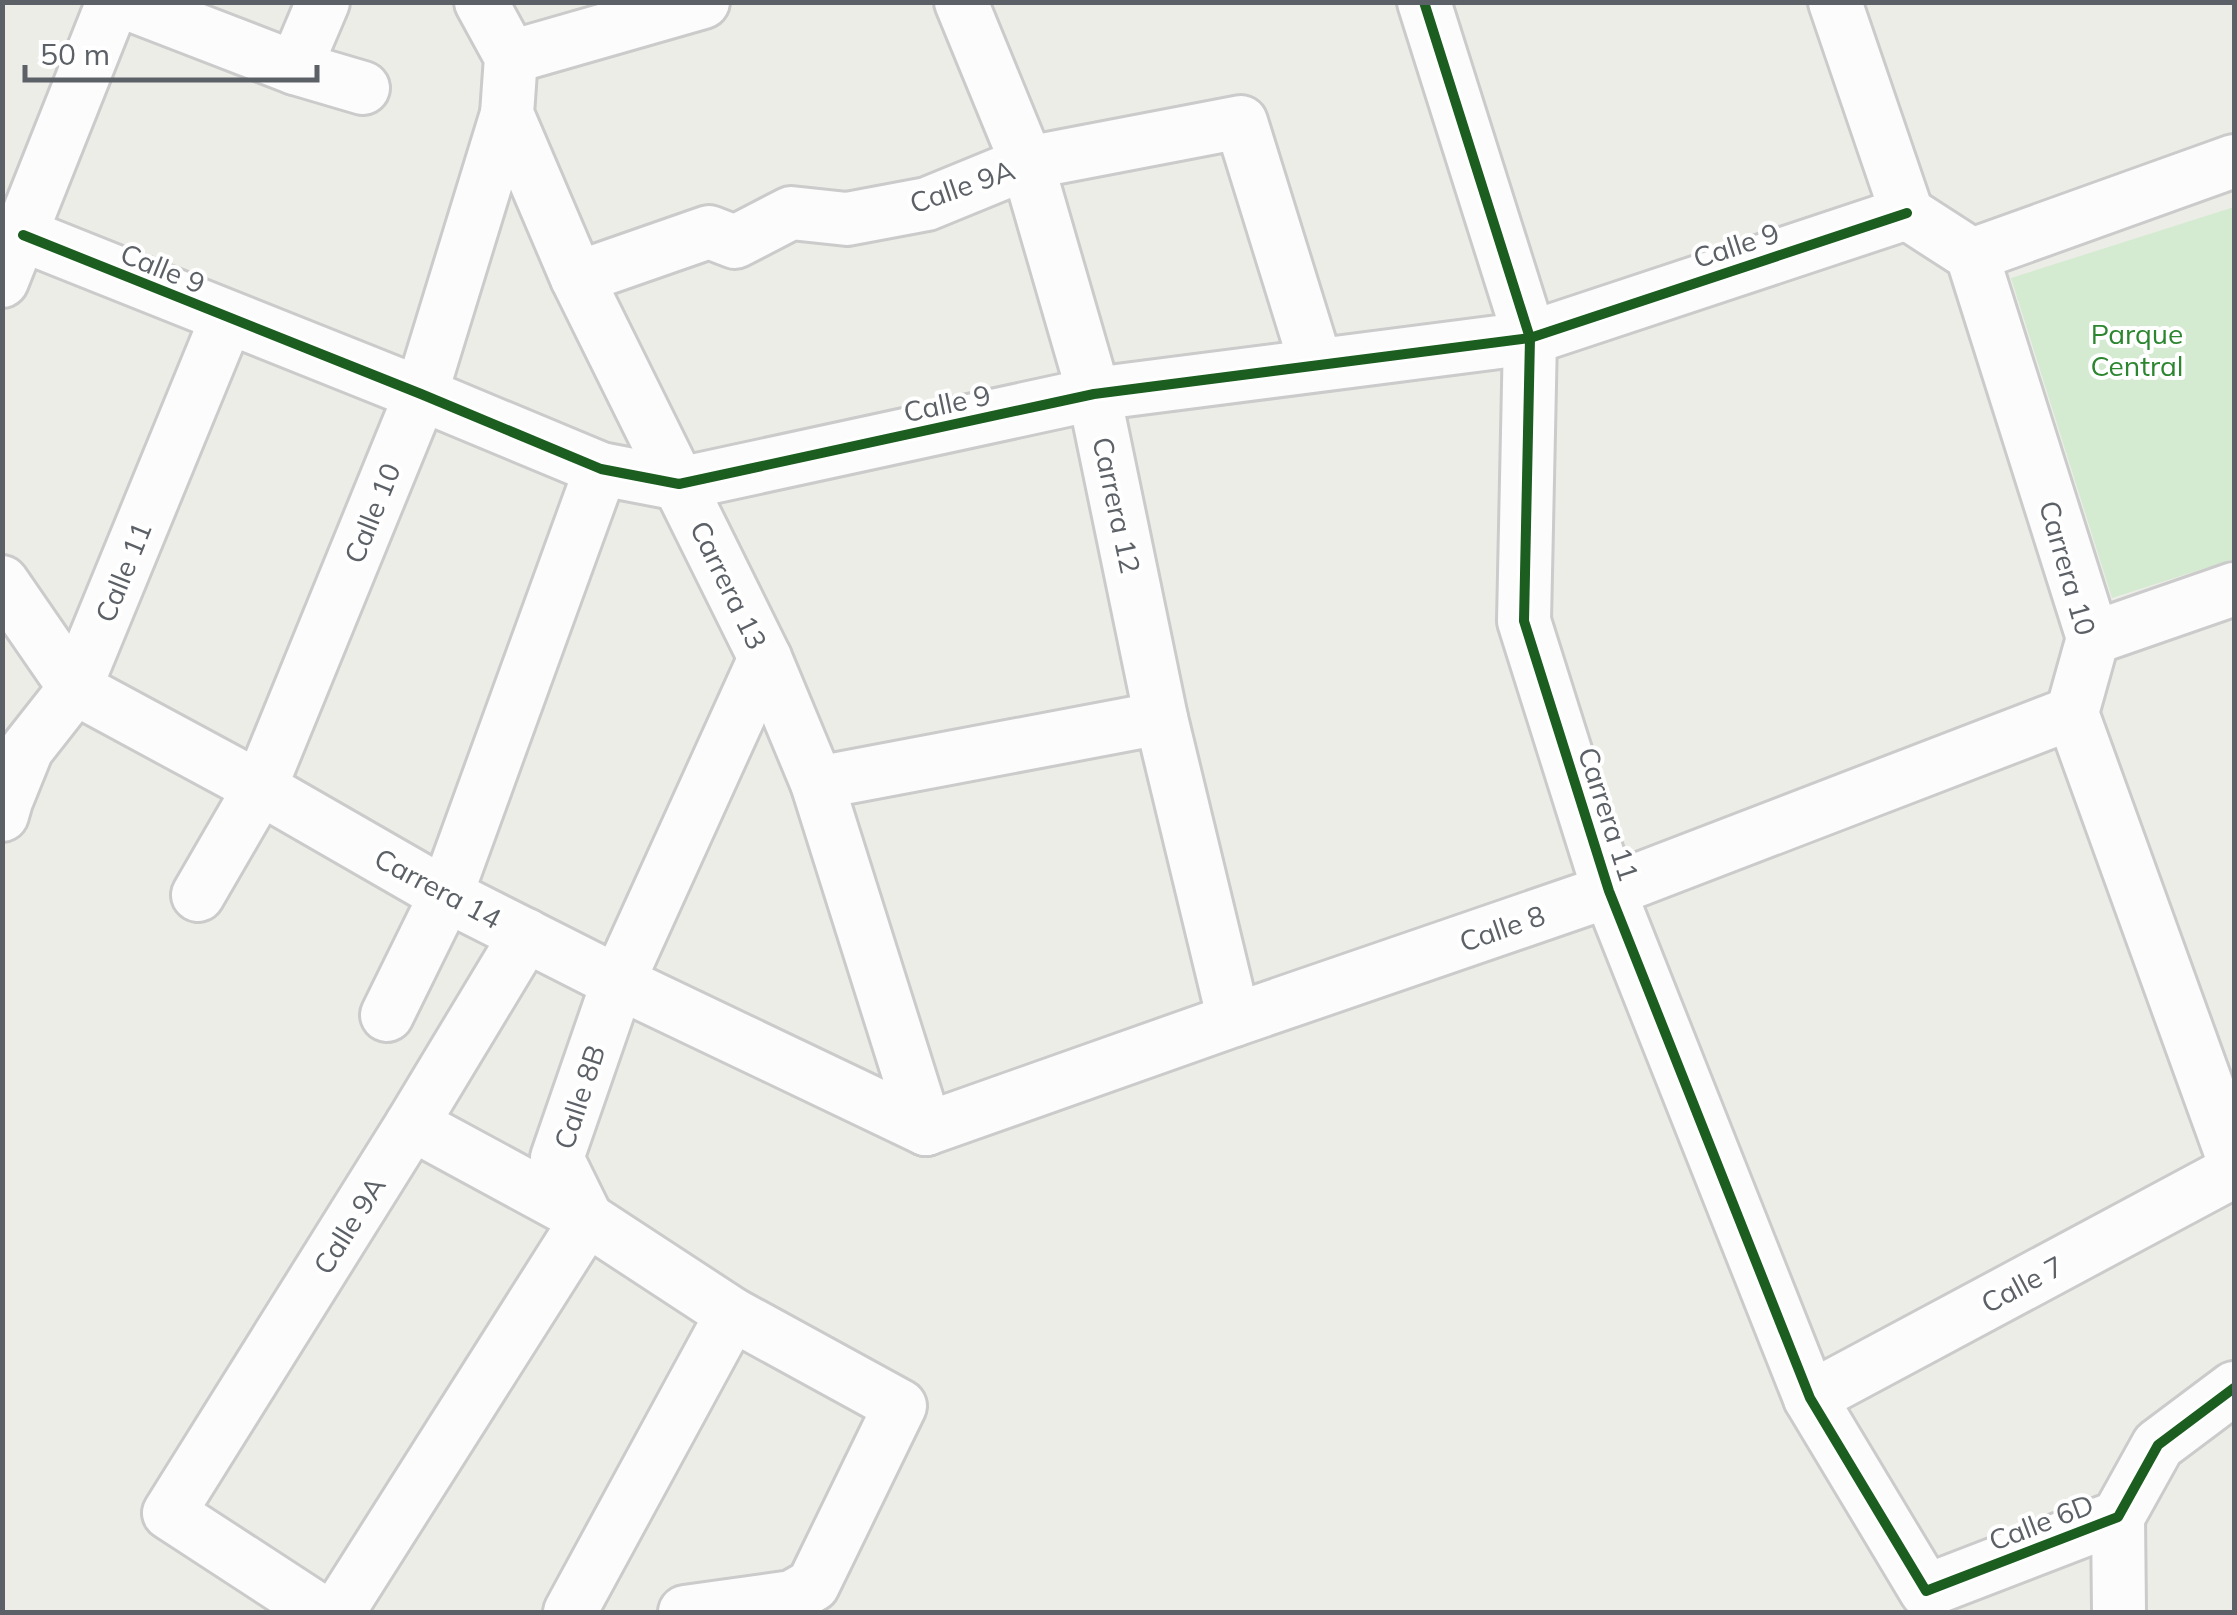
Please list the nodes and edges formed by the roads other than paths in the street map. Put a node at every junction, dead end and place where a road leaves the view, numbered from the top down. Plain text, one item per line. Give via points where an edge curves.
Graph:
1 (113, 2) edge
2 (124, 2) edge
3 (323, 2) edge
4 (481, 2) edge
5 (703, 2) edge
6 (961, 2) edge
7 (1424, 2) edge
8 (1834, 2) edge
9 (510, 58) junction
10 (295, 68) junction
11 (364, 88) dead end
12 (507, 114) junction
13 (2234, 161) edge
14 (1027, 163) junction
15 (1907, 212) junction
16 (1972, 255) junction
17 (12, 258) edge
18 (577, 278) junction
19 (227, 318) junction
20 (1530, 338) junction
21 (1316, 364) junction
22 (420, 394) junction
23 (1094, 394) junction
24 (601, 470) junction
25 (679, 484) junction
26 (2, 582) edge
27 (2234, 589) edge
28 (2093, 638) junction
29 (765, 658) junction
30 (75, 688) junction
31 (2072, 713) junction
32 (1161, 718) junction
33 (817, 783) junction
34 (260, 788) junction
35 (4, 805) edge
36 (1609, 891) junction
37 (198, 895) dead end
38 (446, 895) junction
39 (526, 935) junction
40 (618, 982) junction
41 (387, 1015) dead end
42 (1234, 1020) junction
43 (412, 1124) junction
44 (926, 1130) junction
45 (2234, 1162) edge
46 (2234, 1170) edge
47 (587, 1219) junction
48 (732, 1314) junction
49 (2234, 1388) edge
50 (1810, 1398) junction
51 (2118, 1517) junction
52 (1926, 1591) joint
53 (321, 1612) edge
54 (338, 1612) edge
55 (570, 1612) edge
56 (685, 1612) edge
57 (2119, 1612) edge

1 - 17 street
2 - 10 street
3 - 10 street
4 - 9 street
5 - 9 street
6 - 14 street, Carrera 12
7 - 20 street, Carrera 11
8 - 15 street
9 - 12 street, Carrera 13
10 - 11 street
12 - 18 street, Carrera 13
12 - 22 street, Calle 10
13 - 16 street
14 - 18 street, Calle 9A via 927,204 847,218 791,213 735,242 709,232
14 - 21 street, Calle 9A via 1241,122
14 - 23 street, Carrera 12
15 - 16 street
15 - 20 street, Calle 9
16 - 28 street, Carrera 10
17 - 19 street, Calle 9
18 - 25 street, Carrera 13
19 - 22 street, Calle 9
19 - 30 street, Calle 11
20 - 21 street, Calle 9
20 - 36 street, Carrera 11 via 1524,620
21 - 23 street, Calle 9
22 - 24 street, Calle 9
22 - 34 street, Calle 10
23 - 25 street, Calle 9
23 - 32 street, Carrera 12
24 - 25 street, Calle 9
24 - 38 street
25 - 29 street, Carrera 13
26 - 30 street, Carrera 14
27 - 28 street
28 - 31 street, Carrera 10
29 - 33 street, Carrera 13
29 - 40 street, Calle 8B
30 - 34 street, Carrera 14
30 - 35 street, Calle 11 via 27,749
31 - 36 street, Calle 8
31 - 45 street
32 - 33 street
32 - 42 street, Carrera 12
33 - 44 street, Carrera 13
34 - 37 street, Calle 10
34 - 38 street, Carrera 14
36 - 42 street, Calle 8
36 - 50 street, Carrera 11
38 - 39 street, Carrera 14
38 - 41 street
39 - 40 street, Carrera 14
39 - 43 street, Calle 9A
40 - 44 street, Carrera 14
40 - 47 street, Calle 8B via 557,1158
42 - 44 street, Calle 8
43 - 47 street
43 - 53 street, Calle 9A via 169,1513
46 - 50 street, Calle 7
47 - 48 street
47 - 54 street
48 - 55 street
48 - 56 street via 900,1406 813,1585 792,1597
49 - 51 street, Calle 6D via 2158,1445
50 - 52 street, Carrera 11
51 - 52 street, Calle 6D
51 - 57 street

